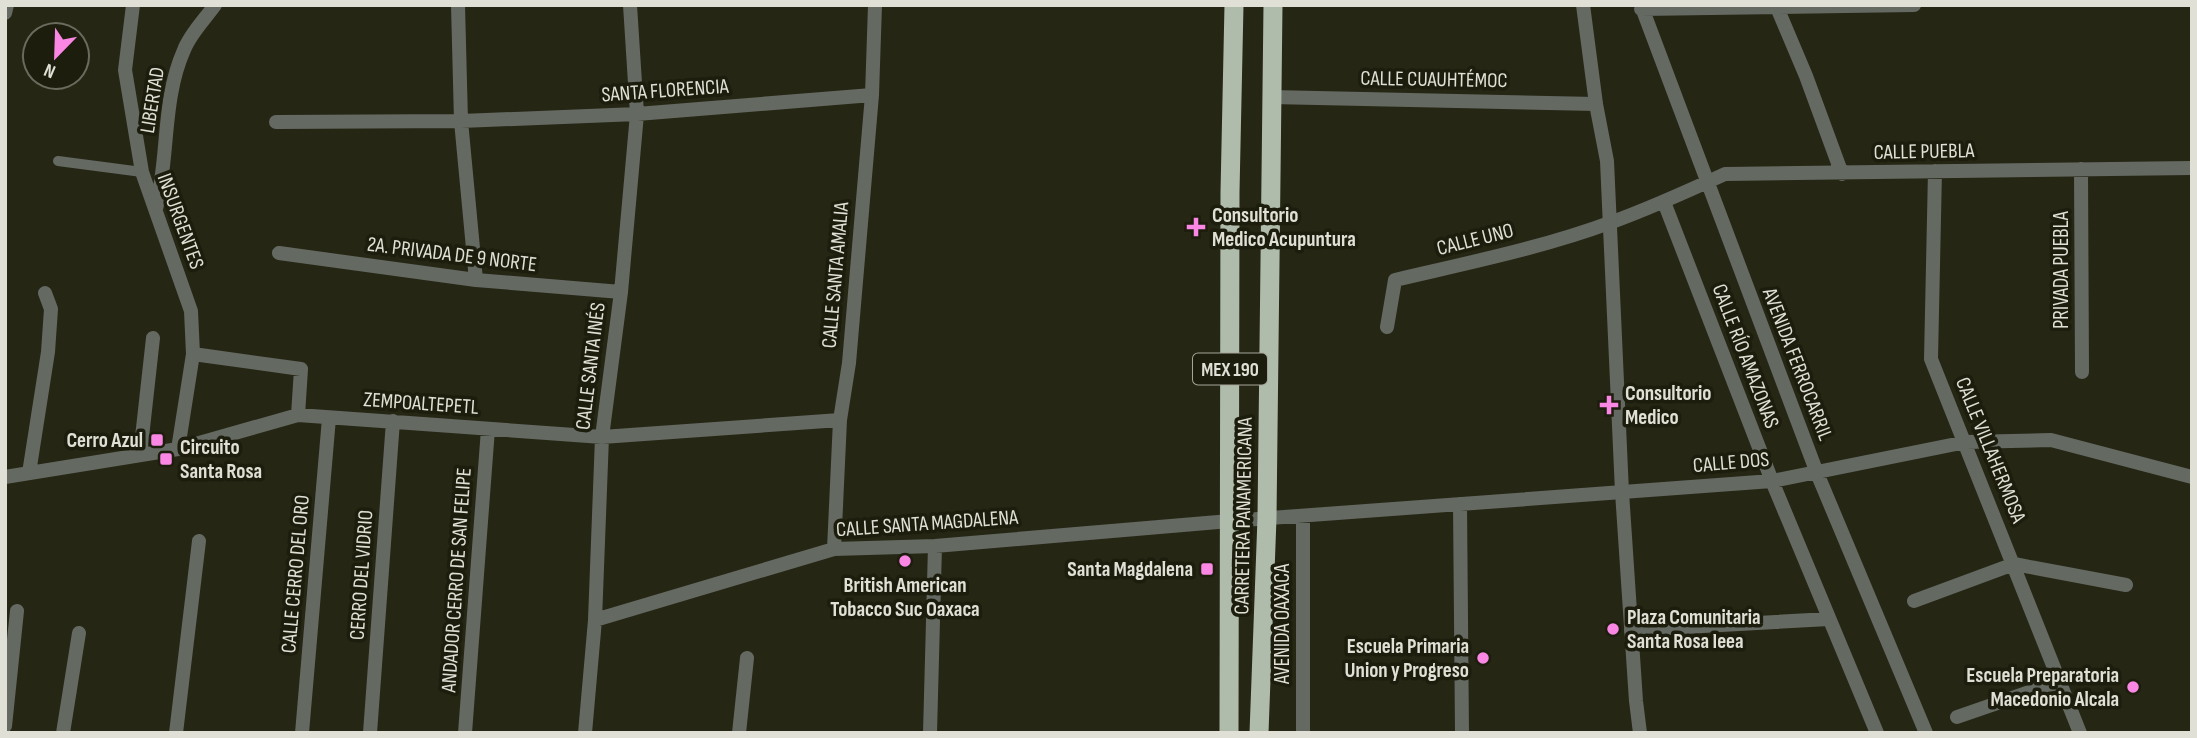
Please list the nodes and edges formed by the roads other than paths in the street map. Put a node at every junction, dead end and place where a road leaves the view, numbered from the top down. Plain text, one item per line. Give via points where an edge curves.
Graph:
1 (7, 5) edge
2 (133, 5) edge
3 (215, 5) edge
4 (458, 5) edge
5 (630, 5) edge
6 (875, 5) edge
7 (1234, 5) edge
8 (1273, 5) edge
9 (1583, 5) edge
10 (1913, 5) edge
11 (1641, 7) edge
12 (1777, 7) edge
13 (5, 13) edge
14 (872, 94) junction
15 (1272, 97) junction
16 (1596, 104) junction
17 (637, 114) junction
18 (461, 121) junction
19 (276, 122) dead end
20 (58, 161) dead end
21 (2192, 168) edge
22 (2081, 169) junction
23 (1935, 171) junction
24 (142, 172) junction
25 (1842, 174) junction
26 (1707, 182) junction
27 (1664, 202) junction
28 (155, 211) junction
29 (1610, 223) junction
30 (279, 253) dead end
31 (476, 280) junction
32 (621, 292) junction
33 (45, 293) dead end
34 (1387, 327) dead end
35 (153, 338) dead end
36 (193, 354) junction
37 (2082, 372) dead end
38 (298, 415) junction
39 (329, 418) junction
40 (840, 420) junction
41 (393, 421) junction
42 (488, 429) junction
43 (602, 437) junction
44 (1966, 442) junction
45 (178, 449) junction
46 (140, 455) junction
47 (29, 473) junction
48 (1817, 473) junction
49 (5, 477) edge
50 (2192, 477) edge
51 (1772, 481) junction
52 (1622, 492) junction
53 (1460, 504) junction
54 (1303, 516) junction
55 (1267, 518) junction
56 (1230, 521) junction
57 (200, 541) dead end
58 (935, 546) junction
59 (834, 549) junction
60 (2014, 564) junction
61 (2126, 585) dead end
62 (1914, 601) dead end
63 (17, 611) dead end
64 (1829, 619) junction
65 (595, 620) junction
66 (1631, 630) junction
67 (79, 633) dead end
68 (747, 658) dead end
69 (2061, 681) junction
70 (1957, 718) dead end
71 (5, 726) edge
72 (1877, 732) edge
73 (63, 733) edge
74 (176, 733) edge
75 (302, 733) edge
76 (370, 733) edge
77 (466, 733) edge
78 (585, 733) edge
79 (740, 733) edge
80 (930, 733) edge
81 (1228, 733) edge
82 (1259, 733) edge
83 (1303, 733) edge
84 (1462, 733) edge
85 (1640, 733) edge
86 (1871, 733) edge
87 (1926, 733) edge
88 (2080, 733) edge

1 - 13 street
2 - 24 street, INSURGENTES via 125,70
3 - 28 street, LIBERTAD via 184,47 173,83
4 - 18 street
5 - 17 street, CALLE SANTA INÉS
6 - 14 street, CALLE SANTA AMALIA
7 - 56 highway, CARRETERA PANAMERICANA / MEX 190
8 - 15 highway, CARRETERA PANAMERICANA / MEX 190
9 - 16 street
10 - 12 street
11 - 12 street
11 - 26 street, AVENIDA FERROCARRIL
12 - 25 street
14 - 17 street, SANTA FLORENCIA
14 - 40 street, CALLE SANTA AMALIA
15 - 16 street, CALLE CUAUHTÉMOC
15 - 55 highway, CARRETERA PANAMERICANA / MEX 190
16 - 29 street via 1607,161
17 - 18 street, SANTA FLORENCIA
17 - 32 street, CALLE SANTA INÉS
18 - 19 street, SANTA FLORENCIA
18 - 31 street
20 - 24 lane
21 - 22 street, CALLE PUEBLA
22 - 23 street, CALLE PUEBLA
22 - 37 street, PRIVADA PUEBLA
23 - 25 street, CALLE PUEBLA
23 - 44 street, CALLE VILLAHERMOSA via 1931,359
24 - 28 street, INSURGENTES
25 - 26 street, CALLE PUEBLA via 1725,174
26 - 27 street, CALLE PUEBLA
26 - 48 street, AVENIDA FERROCARRIL
27 - 29 street
27 - 51 street, CALLE RÍO AMAZONAS
28 - 36 street, INSURGENTES via 191,311
29 - 34 street, CALLE UNO via 1395,280
29 - 52 street
30 - 31 street, 2A. PRIVADA DE 9 NORTE
31 - 32 street, 2A. PRIVADA DE 9 NORTE
32 - 43 street, CALLE SANTA INÉS
33 - 47 street via 51,309 48,352
35 - 46 street
36 - 38 street via 301,369
36 - 45 street, INSURGENTES
38 - 39 street, ZEMPOALTEPETL
38 - 45 street, ZEMPOALTEPETL
39 - 41 street, ZEMPOALTEPETL
39 - 75 street, CALLE CERRO DEL ORO
40 - 43 street, ZEMPOALTEPETL
40 - 59 street, CALLE SANTA AMALIA
41 - 42 street, ZEMPOALTEPETL
41 - 76 street, CERRO DEL VIDRIO
42 - 43 street, ZEMPOALTEPETL
42 - 77 street, ANDADOR CERRO DE SAN FELIPE
43 - 65 street, CALLE SANTA INÉS
44 - 48 street, CALLE DOS
44 - 50 street, CALLE DOS via 2051,440
44 - 60 street, CALLE VILLAHERMOSA
45 - 46 street, ZEMPOALTEPETL
46 - 47 street, ZEMPOALTEPETL
47 - 49 street, ZEMPOALTEPETL
48 - 51 street, CALLE DOS
48 - 87 street, AVENIDA FERROCARRIL
51 - 52 street, CALLE DOS
51 - 64 street, CALLE RÍO AMAZONAS
52 - 53 street, CALLE DOS
52 - 66 street
53 - 54 street, CALLE DOS
53 - 84 street
54 - 55 street, CALLE DOS
54 - 83 street, AVENIDA OAXACA
55 - 56 street, CALLE SANTA MAGDALENA
55 - 82 highway, CARRETERA PANAMERICANA / MEX 190
56 - 58 street, CALLE SANTA MAGDALENA
56 - 81 highway, CARRETERA PANAMERICANA / MEX 190
57 - 74 street
58 - 59 street, CALLE SANTA MAGDALENA
58 - 80 street
59 - 65 street, CALLE SANTA MAGDALENA
60 - 61 street
60 - 62 street
60 - 69 street, CALLE VILLAHERMOSA
63 - 71 street
64 - 66 street
64 - 72 street, CALLE RÍO AMAZONAS
65 - 78 street, CALLE SANTA INÉS
66 - 85 street
67 - 73 street
68 - 79 street
69 - 70 street
69 - 88 street, CALLE VILLAHERMOSA
72 - 86 street

